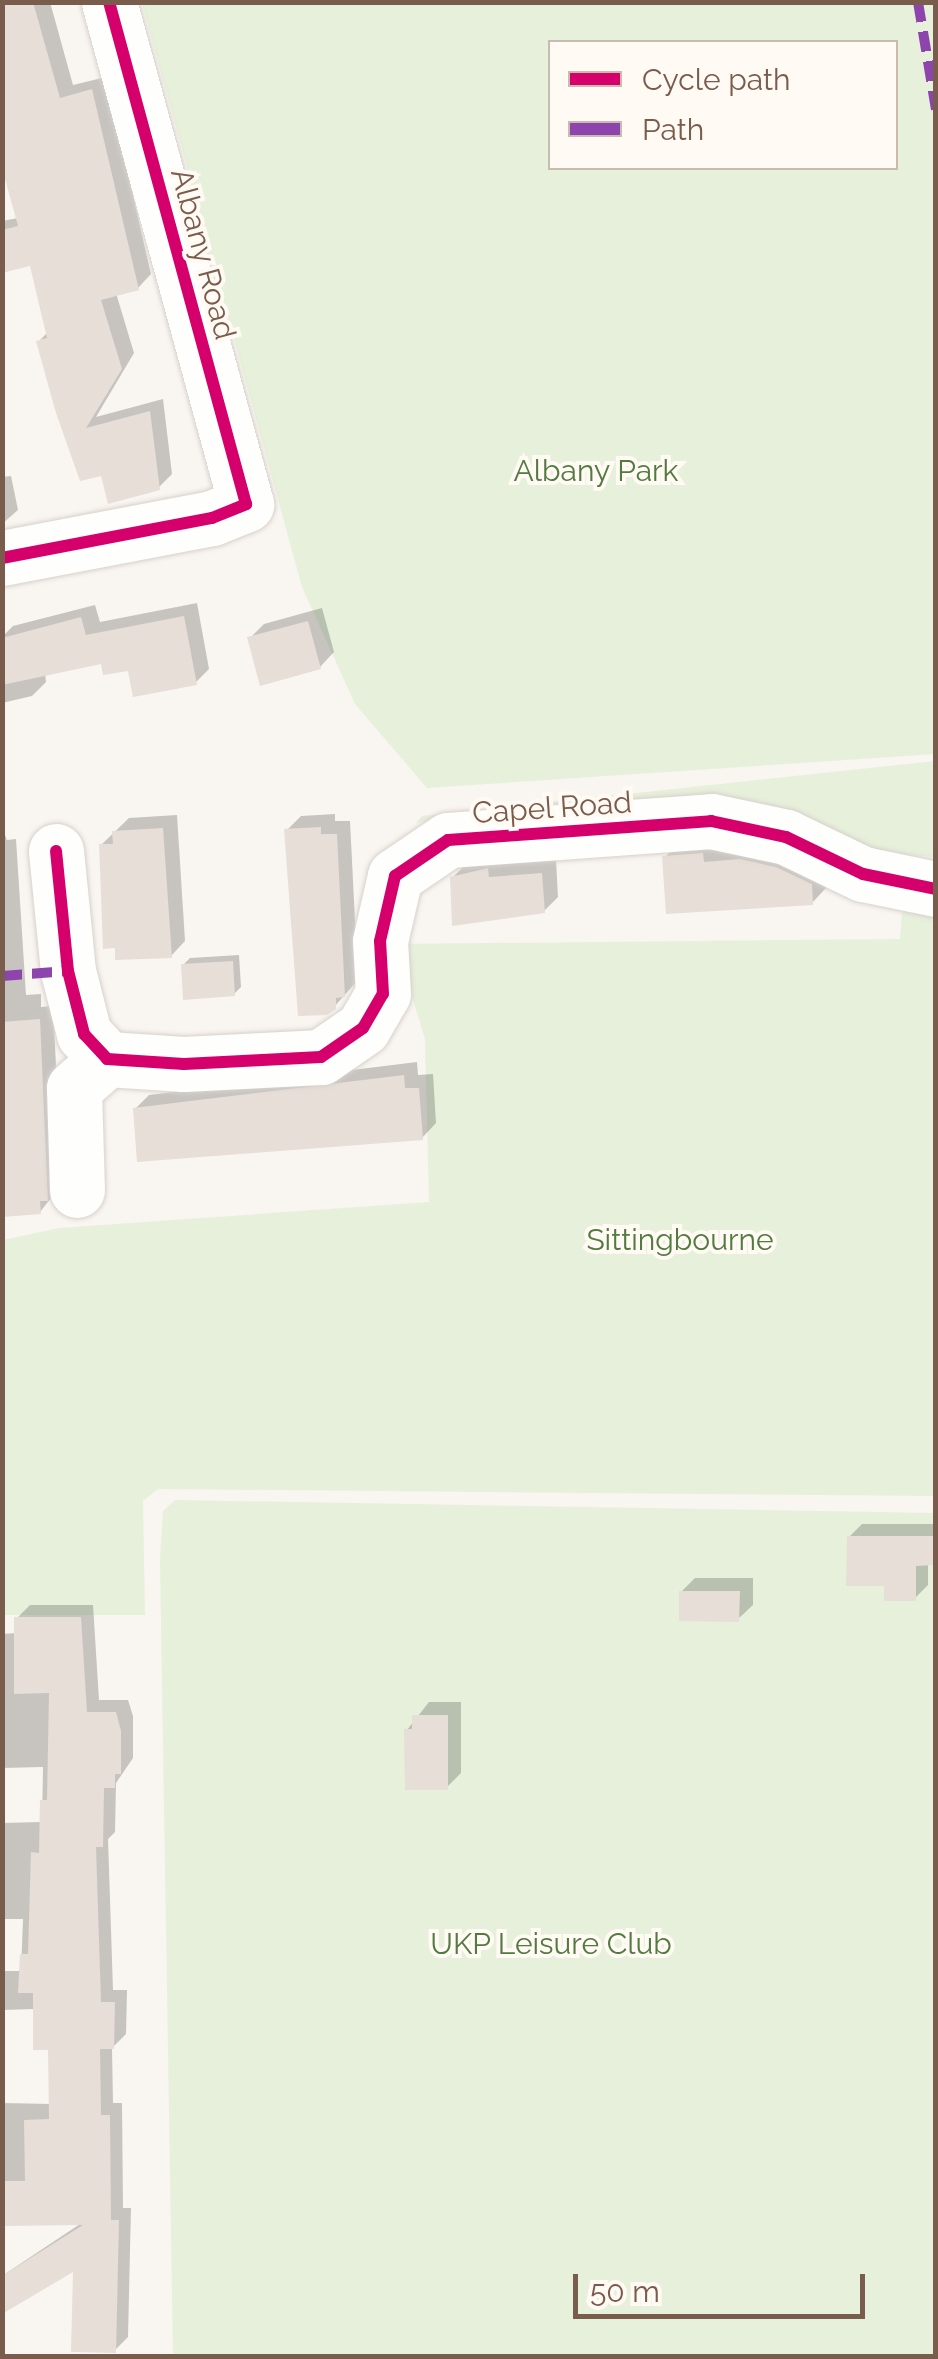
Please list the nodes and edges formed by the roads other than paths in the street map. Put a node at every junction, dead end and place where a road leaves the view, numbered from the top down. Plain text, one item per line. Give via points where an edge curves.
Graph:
1 (108, 2) edge
2 (2, 558) edge
3 (56, 851) dead end
4 (936, 890) edge
5 (107, 1059) junction
6 (77, 1190) dead end

1 - 2 street, Albany Road via 246,504 235,512
3 - 5 street via 68,971 84,1034
4 - 5 street, Capel Road via 863,874 786,837 710,821 448,840 395,876 380,940 383,994 363,1028 321,1056 184,1064
5 - 6 street via 74,1088

